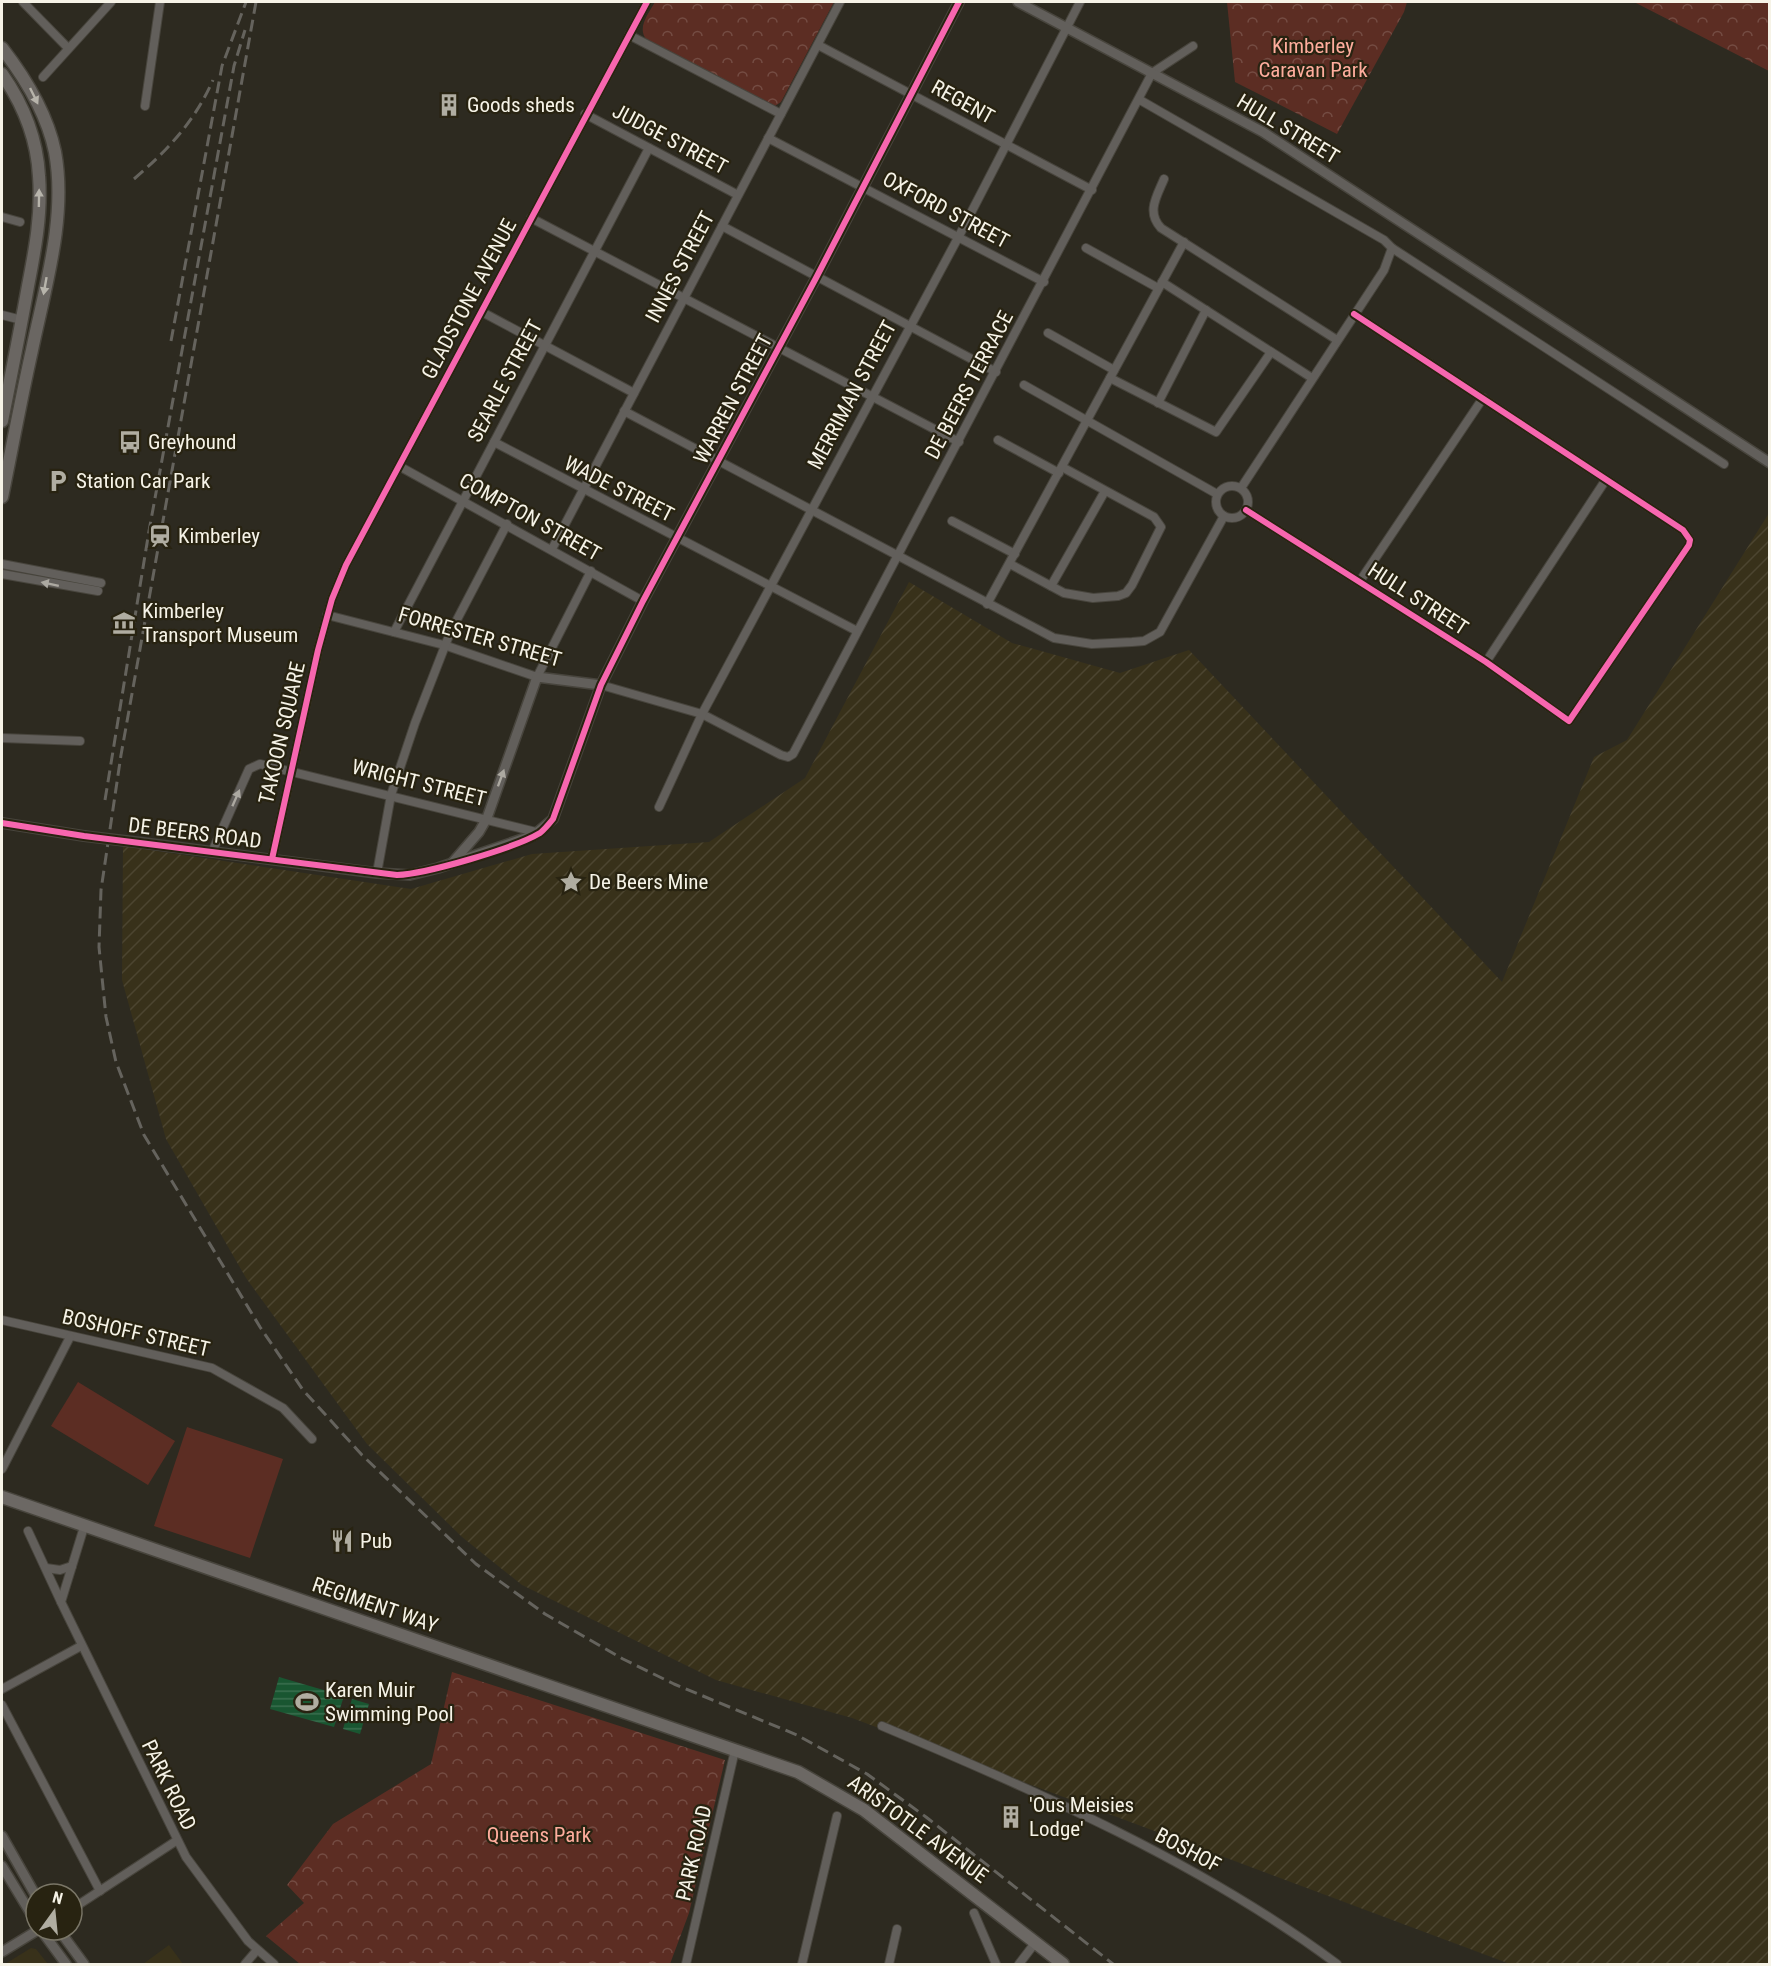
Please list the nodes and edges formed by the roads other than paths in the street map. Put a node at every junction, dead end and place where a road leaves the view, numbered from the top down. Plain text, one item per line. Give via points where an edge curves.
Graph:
1 (23, 2) edge
2 (111, 2) edge
3 (160, 2) edge
4 (647, 2) edge
5 (840, 2) edge
6 (959, 2) edge
7 (1018, 2) edge
8 (1080, 2) edge
9 (1067, 26) junction
10 (629, 34) junction
11 (818, 45) junction
12 (1193, 46) dead end
13 (2, 48) edge
14 (68, 48) junction
15 (1152, 73) junction
16 (2, 74) edge
17 (43, 77) dead end
18 (912, 94) junction
19 (1140, 100) junction
20 (145, 106) dead end
21 (585, 114) junction
22 (781, 114) junction
23 (768, 138) junction
24 (1005, 145) junction
25 (649, 148) junction
26 (1164, 179) dead end
27 (862, 187) junction
28 (1092, 190) junction
29 (738, 195) junction
30 (2, 217) edge
31 (531, 218) junction
32 (20, 222) dead end
33 (722, 226) junction
34 (959, 236) junction
35 (1184, 242) junction
36 (1086, 248) dead end
37 (1392, 248) junction
38 (594, 251) junction
39 (816, 278) junction
40 (1044, 282) junction
41 (1160, 285) junction
42 (684, 298) junction
43 (1206, 310) junction
44 (482, 312) junction
45 (1354, 314) junction
46 (2, 315) edge
47 (22, 320) junction
48 (910, 327) junction
49 (1048, 333) dead end
50 (1337, 340) junction
51 (545, 345) junction
52 (779, 348) junction
53 (1271, 352) junction
54 (996, 372) junction
55 (1112, 374) junction
56 (1312, 378) junction
57 (1024, 385) dead end
58 (634, 393) junction
59 (872, 396) junction
60 (1483, 398) junction
61 (1158, 403) junction
62 (3, 408) edge
63 (624, 411) junction
64 (18, 412) junction
65 (1087, 421) junction
66 (2, 422) edge
67 (17, 427) junction
68 (998, 440) dead end
69 (494, 441) junction
70 (959, 442) junction
71 (718, 461) junction
72 (1770, 463) edge
73 (1724, 464) dead end
74 (399, 466) junction
75 (1060, 470) junction
76 (1605, 481) junction
77 (1241, 488) junction
78 (583, 489) junction
79 (1105, 491) junction
80 (1217, 494) junction
81 (2, 497) edge
82 (463, 500) junction
83 (811, 510) junction
84 (1246, 510) junction
85 (1224, 516) junction
86 (952, 521) dead end
87 (507, 524) junction
88 (677, 537) junction
89 (552, 549) junction
90 (1015, 554) junction
91 (898, 555) junction
92 (2, 564) edge
93 (1010, 564) junction
94 (591, 571) junction
95 (2, 574) edge
96 (1360, 581) junction
97 (769, 585) junction
98 (1051, 585) junction
99 (643, 601) junction
100 (987, 604) junction
101 (327, 615) junction
102 (857, 631) junction
103 (394, 632) junction
104 (444, 645) junction
105 (1486, 662) junction
106 (537, 676) junction
107 (601, 685) junction
108 (702, 714) junction
109 (2, 738) edge
110 (80, 741) dead end
111 (791, 756) joint
112 (290, 769) junction
113 (391, 795) junction
114 (658, 807) dead end
115 (487, 818) junction
116 (553, 819) joint
117 (2, 823) edge
118 (540, 833) junction
119 (212, 852) junction
120 (272, 860) junction
121 (452, 864) junction
122 (377, 873) junction
123 (2, 1320) edge
124 (70, 1337) junction
125 (312, 1439) dead end
126 (2, 1469) edge
127 (2, 1497) edge
128 (84, 1527) junction
129 (28, 1532) dead end
130 (72, 1566) junction
131 (46, 1568) junction
132 (62, 1602) junction
133 (81, 1646) junction
134 (2, 1689) edge
135 (2, 1705) edge
136 (882, 1726) dead end
137 (735, 1750) junction
138 (837, 1816) dead end
139 (2, 1836) edge
140 (176, 1841) junction
141 (2, 1866) edge
142 (28, 1882) edge
143 (100, 1891) junction
144 (84, 1901) edge
145 (24, 1902) edge
146 (974, 1913) dead end
147 (897, 1929) dead end
148 (24, 1940) edge
149 (49, 1942) edge
150 (68, 1942) edge
151 (1035, 1943) junction
152 (257, 1950) junction
153 (2, 1953) edge
154 (66, 1965) edge
155 (84, 1965) edge
156 (245, 1965) edge
157 (274, 1965) edge
158 (686, 1965) edge
159 (802, 1965) edge
160 (889, 1965) edge
161 (996, 1965) edge
162 (1019, 1965) edge
163 (1063, 1965) edge
164 (1337, 1965) edge

1 - 14 street
2 - 14 street
3 - 20 street
4 - 10 street, GLADSTONE AVENUE
5 - 11 street, INNES STREET
6 - 18 street, WARREN STREET
7 - 9 street, HULL STREET
8 - 9 street, MERRIMAN STREET
9 - 15 street, HULL STREET
9 - 24 street, MERRIMAN STREET
10 - 21 street, GLADSTONE AVENUE
10 - 22 street
11 - 18 street, REGENT
11 - 22 street, INNES STREET
12 - 15 street
13 -> 64 highway via 33,92 45,120 58,180 52,248
14 - 17 street
15 - 19 street, DE BEERS TERRACE
15 - 72 street, HULL STREET via 1263,132
47 -> 16 highway via 39,220 39,176 33,139 20,103
18 - 24 street, REGENT
18 - 27 street, WARREN STREET
19 - 28 street, DE BEERS TERRACE
19 - 37 street
21 - 25 street, JUDGE STREET
21 - 31 street, GLADSTONE AVENUE
22 - 23 street, INNES STREET
23 - 27 street, OXFORD STREET
23 - 29 street, INNES STREET
24 - 28 street, REGENT
24 - 34 street, MERRIMAN STREET
25 - 29 street, JUDGE STREET
25 - 38 street, SEARLE STREET
26 - 35 street via 1153,217 1161,228
27 - 34 street, OXFORD STREET
27 - 39 street, WARREN STREET
28 - 40 street, DE BEERS TERRACE
29 - 33 street, INNES STREET
30 - 32 street
31 - 38 street
31 - 44 street, GLADSTONE AVENUE
33 - 39 street
33 - 42 street, INNES STREET
34 - 40 street, OXFORD STREET
34 - 48 street, MERRIMAN STREET
35 - 41 street
35 - 50 street
36 - 41 street
37 - 45 street via 1384,270
37 - 73 street
38 - 42 street
38 - 51 street, SEARLE STREET
39 - 48 street
39 - 52 street, WARREN STREET
40 - 54 street, DE BEERS TERRACE
41 - 43 street
41 - 55 street
42 - 52 street
42 - 58 street, INNES STREET
43 - 53 street
43 - 61 street
44 - 51 street
44 - 74 street, GLADSTONE AVENUE
45 - 50 street
45 - 60 street
46 - 47 street
47 - 62 highway
48 - 54 street
48 - 59 street, MERRIMAN STREET
49 - 55 street
50 - 56 street
51 - 58 street
51 - 69 street, SEARLE STREET
52 - 59 street
52 - 71 street, WARREN STREET
53 - 56 street
53 - 61 street via 1219,431 1212,432
54 - 70 street, DE BEERS TERRACE
55 - 61 street
55 - 65 street
56 - 77 street
57 - 65 street
58 - 63 street, INNES STREET
59 - 70 street
59 - 83 street, MERRIMAN STREET
60 - 76 street
60 - 96 street
62 - 64 street
62 - 66 highway
63 - 71 street
63 - 78 street, INNES STREET
64 - 67 highway
65 - 75 street
65 - 80 street
66 - 67 street
67 - 81 highway
68 - 75 street
69 - 78 street, WADE STREET
69 - 82 street, SEARLE STREET
70 - 91 street, DE BEERS TERRACE
71 - 83 street
71 - 88 street, WARREN STREET
74 - 82 street, COMPTON STREET
74 - 101 street, GLADSTONE AVENUE via 346,565
75 - 79 street
75 - 90 street
76 - 105 street
76 - 105 street, HULL STREET via 1683,530 1689,545 1569,721
77 - 80 street via 1226,487
77 - 84 street via 1247,496
78 - 88 street, WADE STREET
78 - 89 street, INNES STREET
79 - 98 street
79 - 98 street via 1154,517 1161,527 1132,585 1126,593 1101,598 1071,595
80 - 85 street via 1217,509
82 - 87 street, COMPTON STREET
82 - 103 street, SEARLE STREET
83 - 91 street
83 - 97 street, MERRIMAN STREET
84 - 85 street via 1238,517
84 - 96 street, HULL STREET
85 - 100 street via 1160,632 1144,641 1092,644 1063,640
86 - 90 street
87 - 89 street, COMPTON STREET
87 - 104 street
88 - 97 street, WADE STREET
88 - 99 street, WARREN STREET
89 - 94 street, COMPTON STREET
90 - 93 street
91 - 100 street
91 - 102 street, DE BEERS TERRACE
92 -> 95 street via 86,579 100,587
93 - 98 street
93 - 100 street
94 - 99 street, COMPTON STREET
94 - 106 street
96 - 105 street, HULL STREET
97 - 102 street, WADE STREET
97 - 108 street, MERRIMAN STREET
99 - 107 street, WARREN STREET
101 - 103 street, FORRESTER STREET
101 - 112 street, TAKOON SQUARE
102 - 111 street, DE BEERS TERRACE
103 - 104 street, FORRESTER STREET
104 - 106 street, FORRESTER STREET
104 - 113 street
106 - 107 street, FORRESTER STREET
115 -> 106 street
107 - 108 street, FORRESTER STREET
107 - 116 street, WARREN STREET
108 - 111 street, FORRESTER STREET via 781,755
108 - 114 street, MERRIMAN STREET
109 - 110 street
112 - 113 street, WRIGHT STREET
119 -> 112 street, WRIGHT STREET via 249,769 260,764
112 - 120 street, TAKOON SQUARE
113 - 115 street, WRIGHT STREET
113 - 122 street
115 - 118 street, WRIGHT STREET
115 - 121 street
116 - 118 street, DE BEERS ROAD
117 - 119 street, DE BEERS ROAD, bridge
118 - 121 street, DE BEERS ROAD
119 - 120 street, DE BEERS ROAD
120 - 122 street, DE BEERS ROAD
121 - 122 street, DE BEERS ROAD via 410,874
123 - 124 street, BOSHOFF STREET
124 - 125 street, BOSHOFF STREET via 220,1372 283,1408
124 - 126 street
127 - 128 main road, REGIMENT WAY
128 - 130 street
128 - 137 main road, REGIMENT WAY
129 - 131 street, PARK ROAD
130 - 131 street via 60,1570
130 - 132 street
131 - 132 street, PARK ROAD
132 - 133 street, PARK ROAD
133 - 134 street
133 - 140 street, PARK ROAD
135 - 143 street
136 - 164 street, BOSHOF via 963,1760 1204,1878 1268,1915
137 - 151 main road, ARISTOTLE AVENUE via 798,1772 846,1798
137 - 158 street, PARK ROAD
138 - 159 street
139 - 142 street
140 - 143 street
140 - 152 street, PARK ROAD via 201,1880
141 - 145 street
143 - 144 street
146 - 161 street
147 - 160 street
148 - 153 street
149 - 154 street
150 - 155 street
151 - 162 street
151 - 163 main road, ARISTOTLE AVENUE
152 - 156 street
152 - 157 street, PARK ROAD

